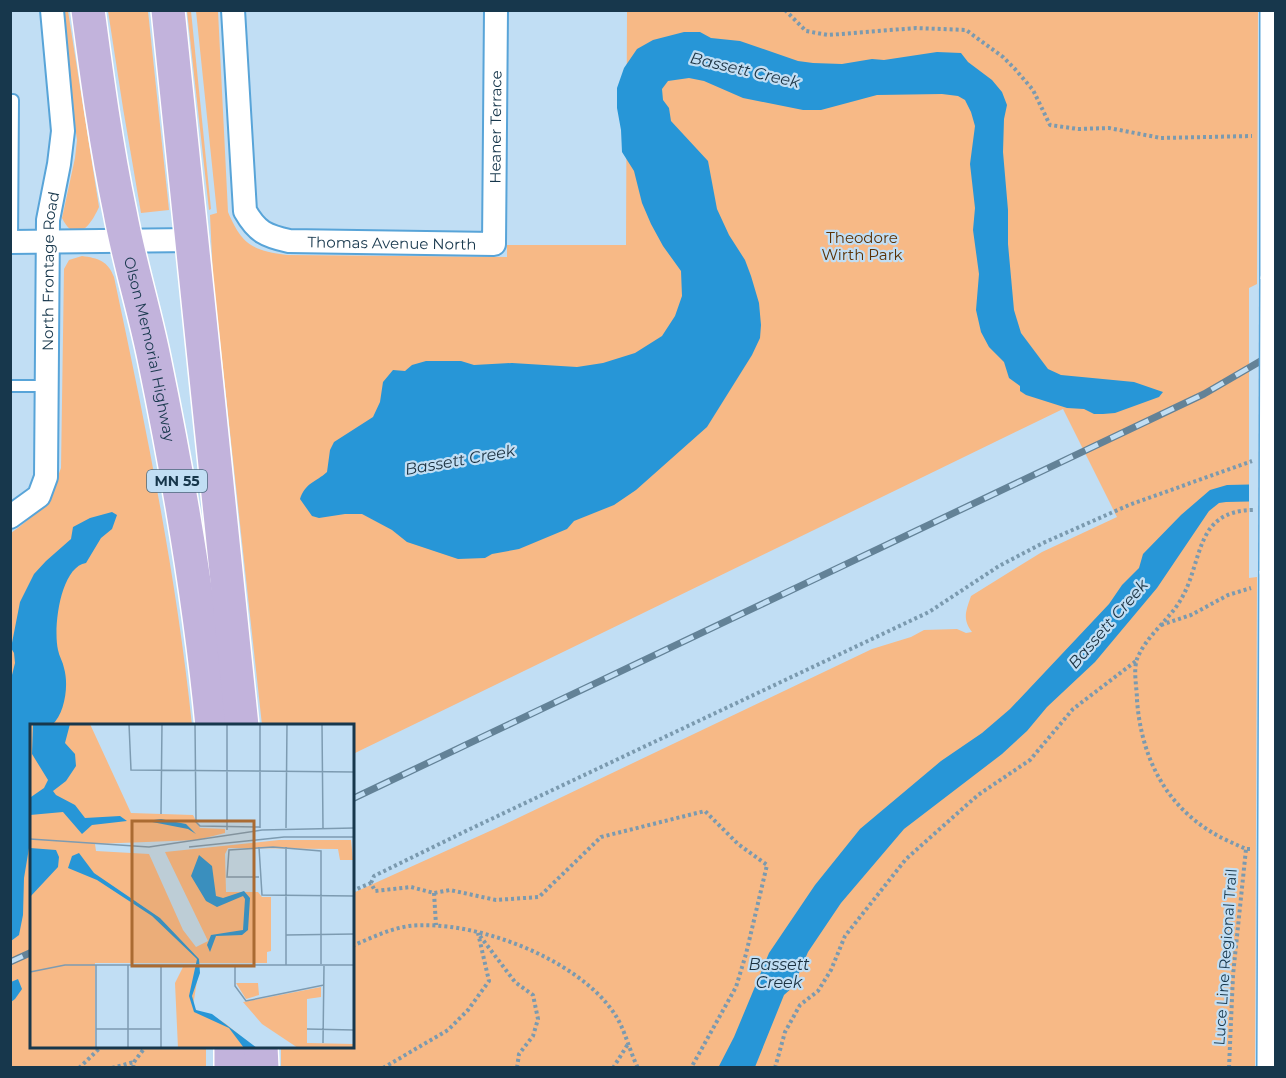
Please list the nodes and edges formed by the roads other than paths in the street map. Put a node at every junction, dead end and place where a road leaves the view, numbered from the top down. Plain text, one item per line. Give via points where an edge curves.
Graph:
1 (52, 10) edge
2 (88, 10) edge
3 (168, 10) edge
4 (232, 10) edge
5 (495, 10) edge
6 (1274, 10) edge
7 (10, 100) edge
8 (1275, 170) edge
9 (125, 240) junction
10 (194, 240) junction
11 (11, 242) edge
12 (49, 243) junction
13 (494, 244) joint
14 (10, 386) edge
15 (47, 386) junction
16 (10, 517) edge
17 (212, 724) edge
18 (242, 724) edge
19 (1274, 824) edge
20 (233, 1048) edge
21 (254, 1061) edge
22 (1271, 1068) edge

1 - 12 street, North Frontage Road via 63,131 48,220
2 - 9 main road, Olson Memorial Highway / MN 55 via 103,123
3 - 10 main road, MN 55
4 - 13 street, Thomas Avenue North via 245,211 253,226 268,236 289,241
5 - 13 street, Heaner Terrace
6 - 8 street
7 - 11 lane
8 - 19 street, bridge
9 - 10 street
9 - 12 street
9 - 17 main road, Olson Memorial Highway / MN 55 via 154,358 185,528
10 - 18 main road, MN 55
11 - 12 street
12 - 15 street, North Frontage Road
14 - 15 lane
15 - 16 street, North Frontage Road via 46,477 39,496
19 - 22 street
20 - 21 main road

